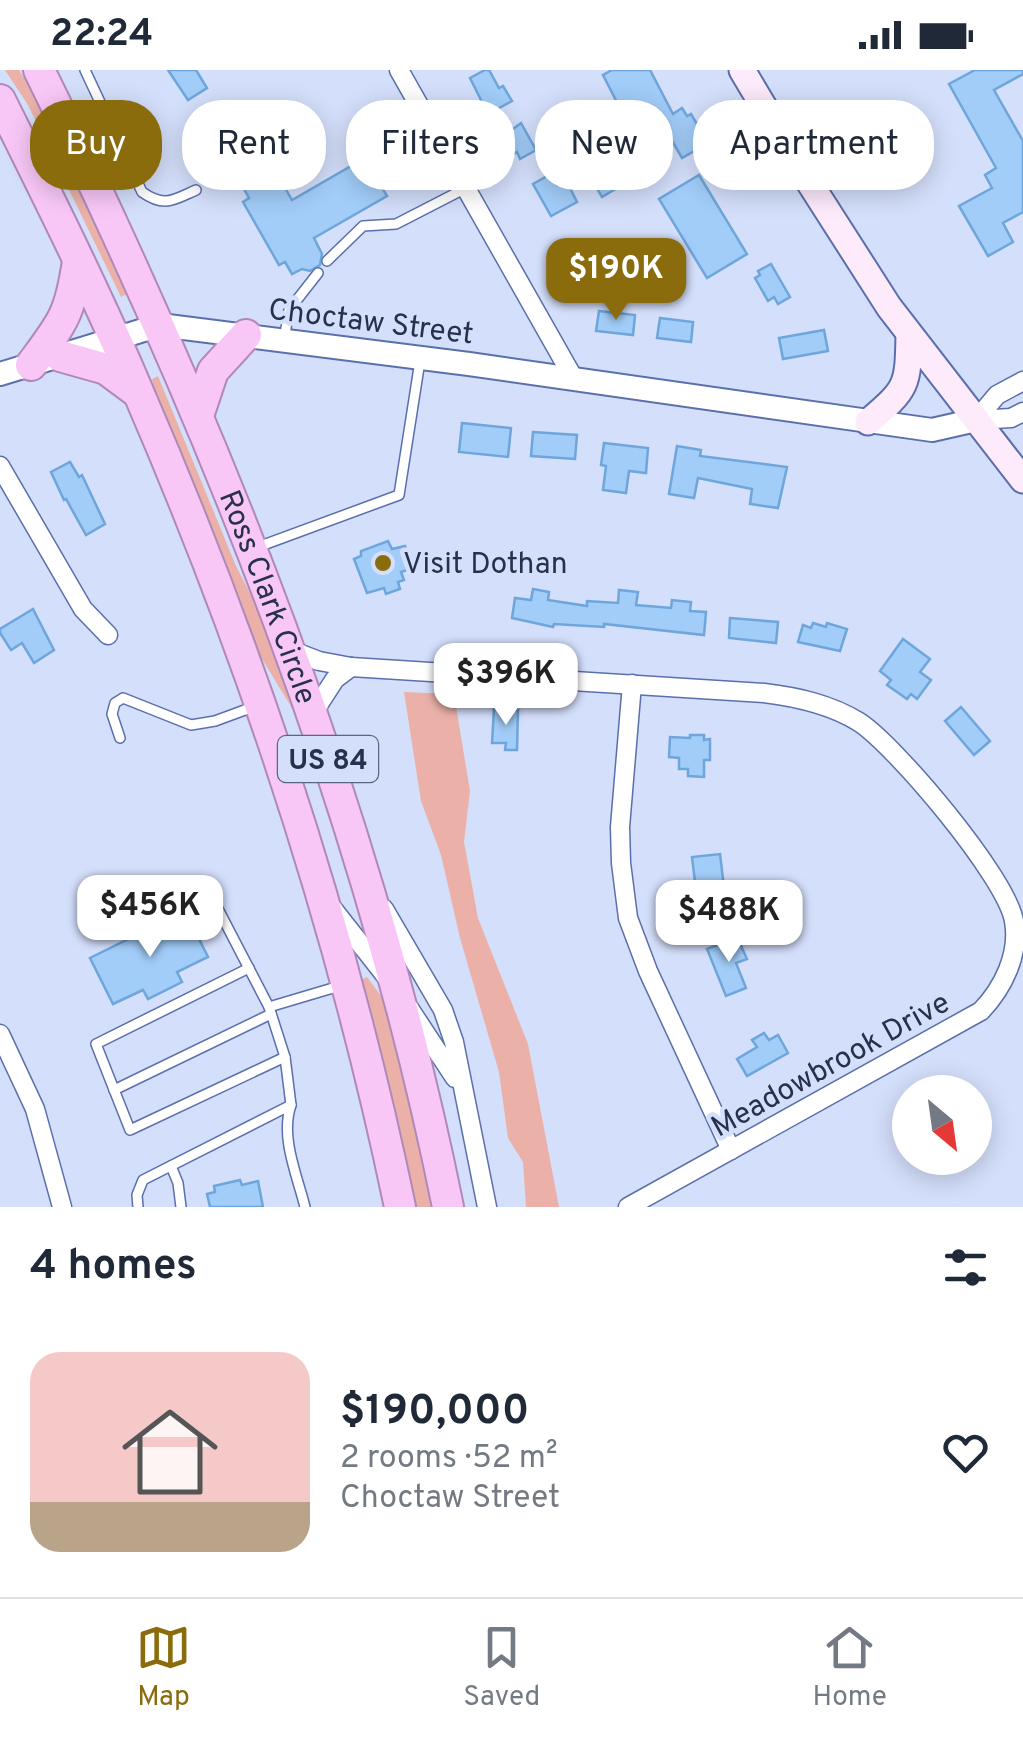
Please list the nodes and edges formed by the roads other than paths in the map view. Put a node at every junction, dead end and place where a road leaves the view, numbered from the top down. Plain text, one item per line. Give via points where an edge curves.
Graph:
1 (85, 70) edge
2 (398, 70) edge
3 (742, 70) edge
4 (47, 77) edge
5 (0, 100) edge
6 (415, 100) edge
7 (196, 190) dead end
8 (462, 190) edge
9 (467, 190) edge
10 (78, 260) junction
11 (327, 260) dead end
12 (318, 273) dead end
13 (160, 325) junction
14 (909, 334) junction
15 (246, 335) junction
16 (115, 340) junction
17 (284, 340) junction
18 (420, 358) junction
19 (45, 360) junction
20 (0, 374) edge
21 (574, 379) junction
22 (1023, 381) edge
23 (139, 393) junction
24 (1023, 412) edge
25 (198, 413) junction
26 (976, 420) junction
27 (868, 422) junction
28 (0, 466) edge
29 (1023, 480) edge
30 (252, 549) junction
31 (108, 635) dead end
32 (290, 650) junction
33 (351, 667) junction
34 (632, 684) junction
35 (260, 704) junction
36 (313, 714) junction
37 (120, 738) dead end
38 (361, 869) junction
39 (319, 891) junction
40 (216, 905) dead end
41 (249, 968) junction
42 (346, 984) junction
43 (394, 987) junction
44 (270, 1010) junction
45 (0, 1034) edge
46 (284, 1057) junction
47 (460, 1087) junction
48 (114, 1090) junction
49 (291, 1105) junction
50 (731, 1150) junction
51 (171, 1166) junction
52 (62, 1207) edge
53 (138, 1207) edge
54 (181, 1207) edge
55 (305, 1207) edge
56 (400, 1207) edge
57 (448, 1207) edge
58 (487, 1207) edge
59 (628, 1207) edge

1 - 7 lane via 142,192 156,202
2 - 6 street
3 - 14 main road
4 - 13 highway, Ross Clark Circle / US 84
5 - 10 highway, Ross Clark Circle / US 84
8 - 11 lane via 396,224 363,226
9 - 21 street
10 - 16 highway, Ross Clark Circle / US 84
10 - 19 highway via 72,300
12 - 17 lane via 289,310
13 - 15 street, Choctaw Street
13 - 16 street, Choctaw Street
13 - 25 highway, Ross Clark Circle / US 84
14 - 26 main road
14 - 27 main road via 905,386
15 - 17 street, Choctaw Street
15 - 25 highway via 213,371
16 - 19 street, Choctaw Street
16 - 23 highway, Ross Clark Circle / US 84
17 - 18 street, Choctaw Street
18 - 21 street, Choctaw Street
18 - 30 lane via 399,495
19 - 20 street, Choctaw Street
19 - 23 highway via 106,370
21 - 27 street, Choctaw Street
22 - 26 street via 997,395
23 - 35 highway, Ross Clark Circle / US 84
24 - 26 street, Choctaw Street
25 - 30 highway, Ross Clark Circle / US 84
26 - 27 street, Choctaw Street via 932,430
26 - 29 main road
28 - 31 street via 82,609
30 - 32 highway, Ross Clark Circle / US 84
32 - 33 street, Meadowbrook Drive
32 - 36 highway, Ross Clark Circle / US 84
33 - 34 street, Meadowbrook Drive
33 - 36 street
34 - 50 street via 620,826 628,918
34 - 50 street, Meadowbrook Drive via 798,698 861,724 904,762 990,870 1014,920 1001,987 980,1012
35 - 37 lane via 191,725 123,698 112,710
35 - 39 highway, Ross Clark Circle / US 84
36 - 38 highway, Ross Clark Circle / US 84
38 - 43 highway, Ross Clark Circle / US 84
38 - 47 street via 443,1010
39 - 42 highway, Ross Clark Circle / US 84
39 - 43 street
40 - 41 lane
41 - 44 lane
41 - 48 lane via 96,1044
42 - 44 lane
42 - 56 highway, Ross Clark Circle / US 84
43 - 47 street
43 - 57 highway, Ross Clark Circle / US 84
44 - 46 lane
44 - 48 lane
45 - 52 street via 35,1109
46 - 48 lane via 130,1130
46 - 49 lane
47 - 58 street
49 - 51 lane
49 - 55 lane via 287,1135
50 - 59 street, Meadowbrook Drive
51 - 53 lane via 143,1180
51 - 54 lane

